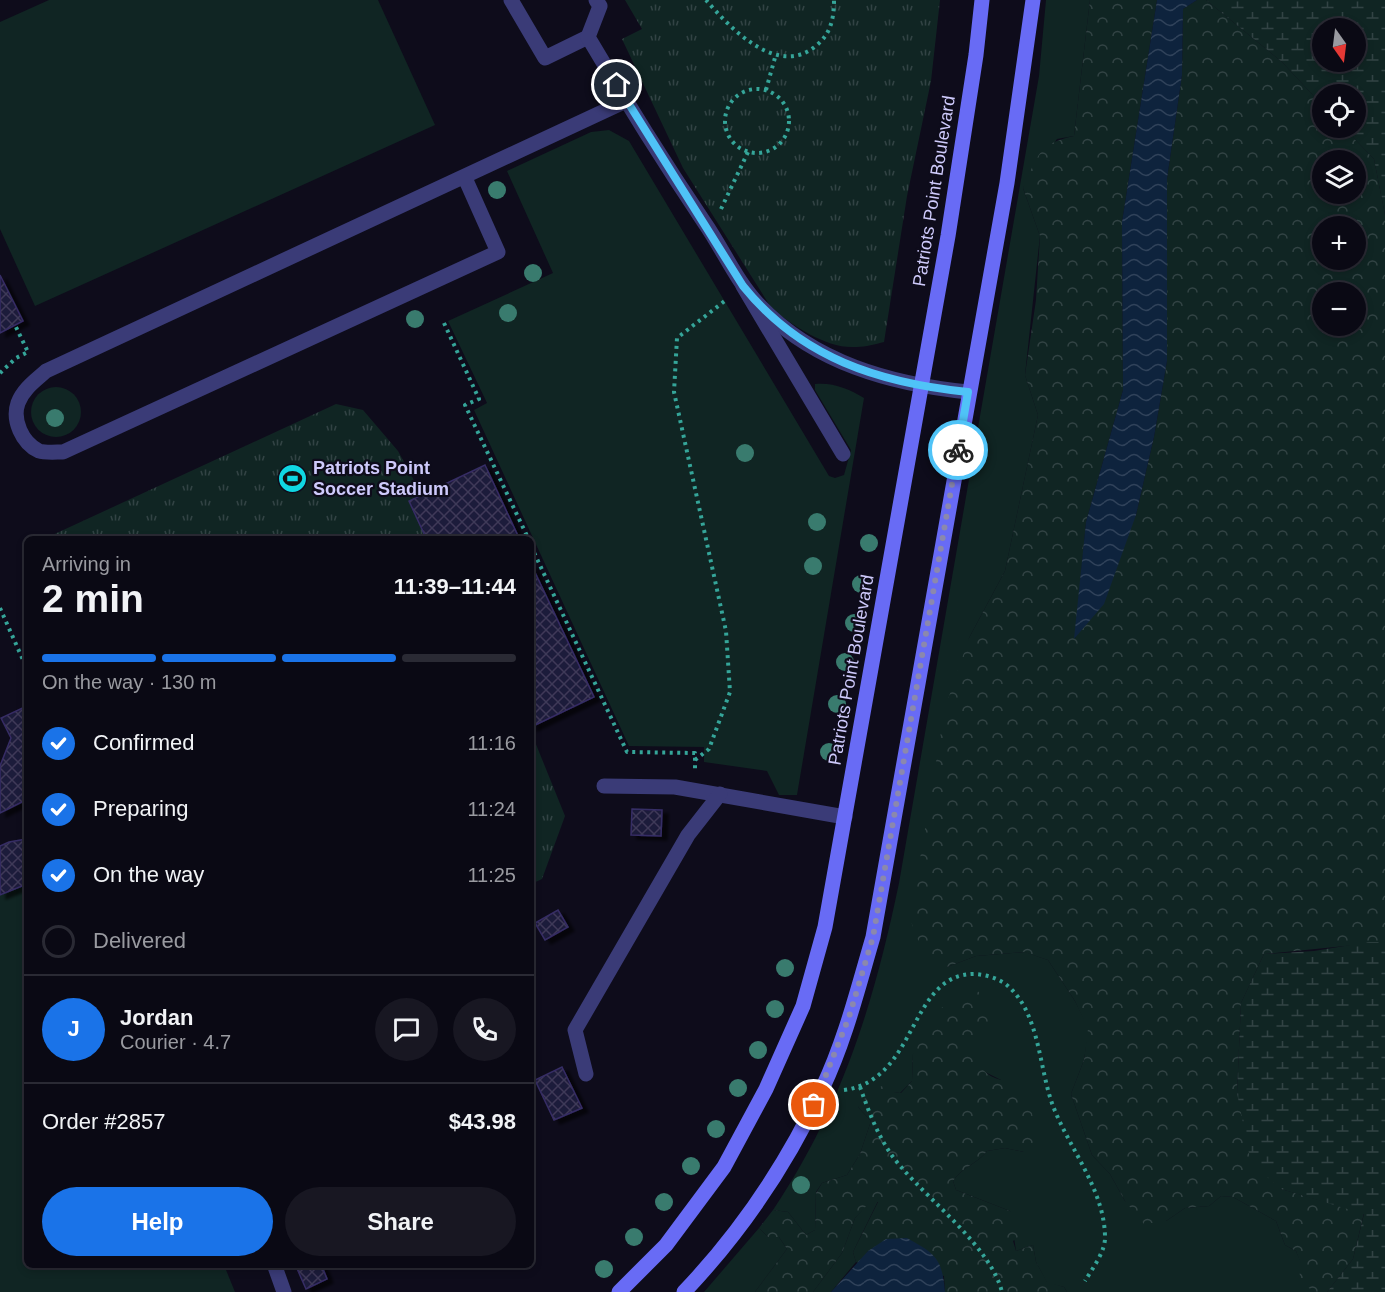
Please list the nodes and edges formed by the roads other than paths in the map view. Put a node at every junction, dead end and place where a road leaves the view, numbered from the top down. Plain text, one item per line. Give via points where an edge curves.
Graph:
1 (511, 0) edge
2 (596, 0) edge
3 (982, 0) edge
4 (1033, 0) edge
5 (588, 37) junction
6 (626, 101) junction
7 (465, 178) junction
8 (743, 286) junction
9 (921, 387) junction
10 (968, 392) junction
11 (843, 454) dead end
12 (604, 786) dead end
13 (720, 794) junction
14 (845, 817) junction
15 (586, 1074) dead end
16 (275, 1268) edge
17 (284, 1292) edge
18 (619, 1292) edge
19 (684, 1292) edge

1 - 5 street via 545,58
2 - 5 street via 600,6
3 - 9 street, Patriots Point Boulevard via 964,134
4 - 10 street via 1007,183
5 - 6 street
6 - 7 street
6 - 8 street
7 - 7 street via 46,371 18,403 17,426 40,451 63,452 498,252
8 - 9 street via 786,331 813,348 843,364
8 - 11 street
9 - 10 street
9 - 14 street, Patriots Point Boulevard
10 - 19 street via 873,937 849,1017 823,1087 753,1211
12 - 13 street
13 - 14 street
13 - 15 street via 688,835 575,1030
14 - 18 street, Patriots Point Boulevard via 825,927 803,1006 766,1089 724,1167 666,1245
16 - 17 street

